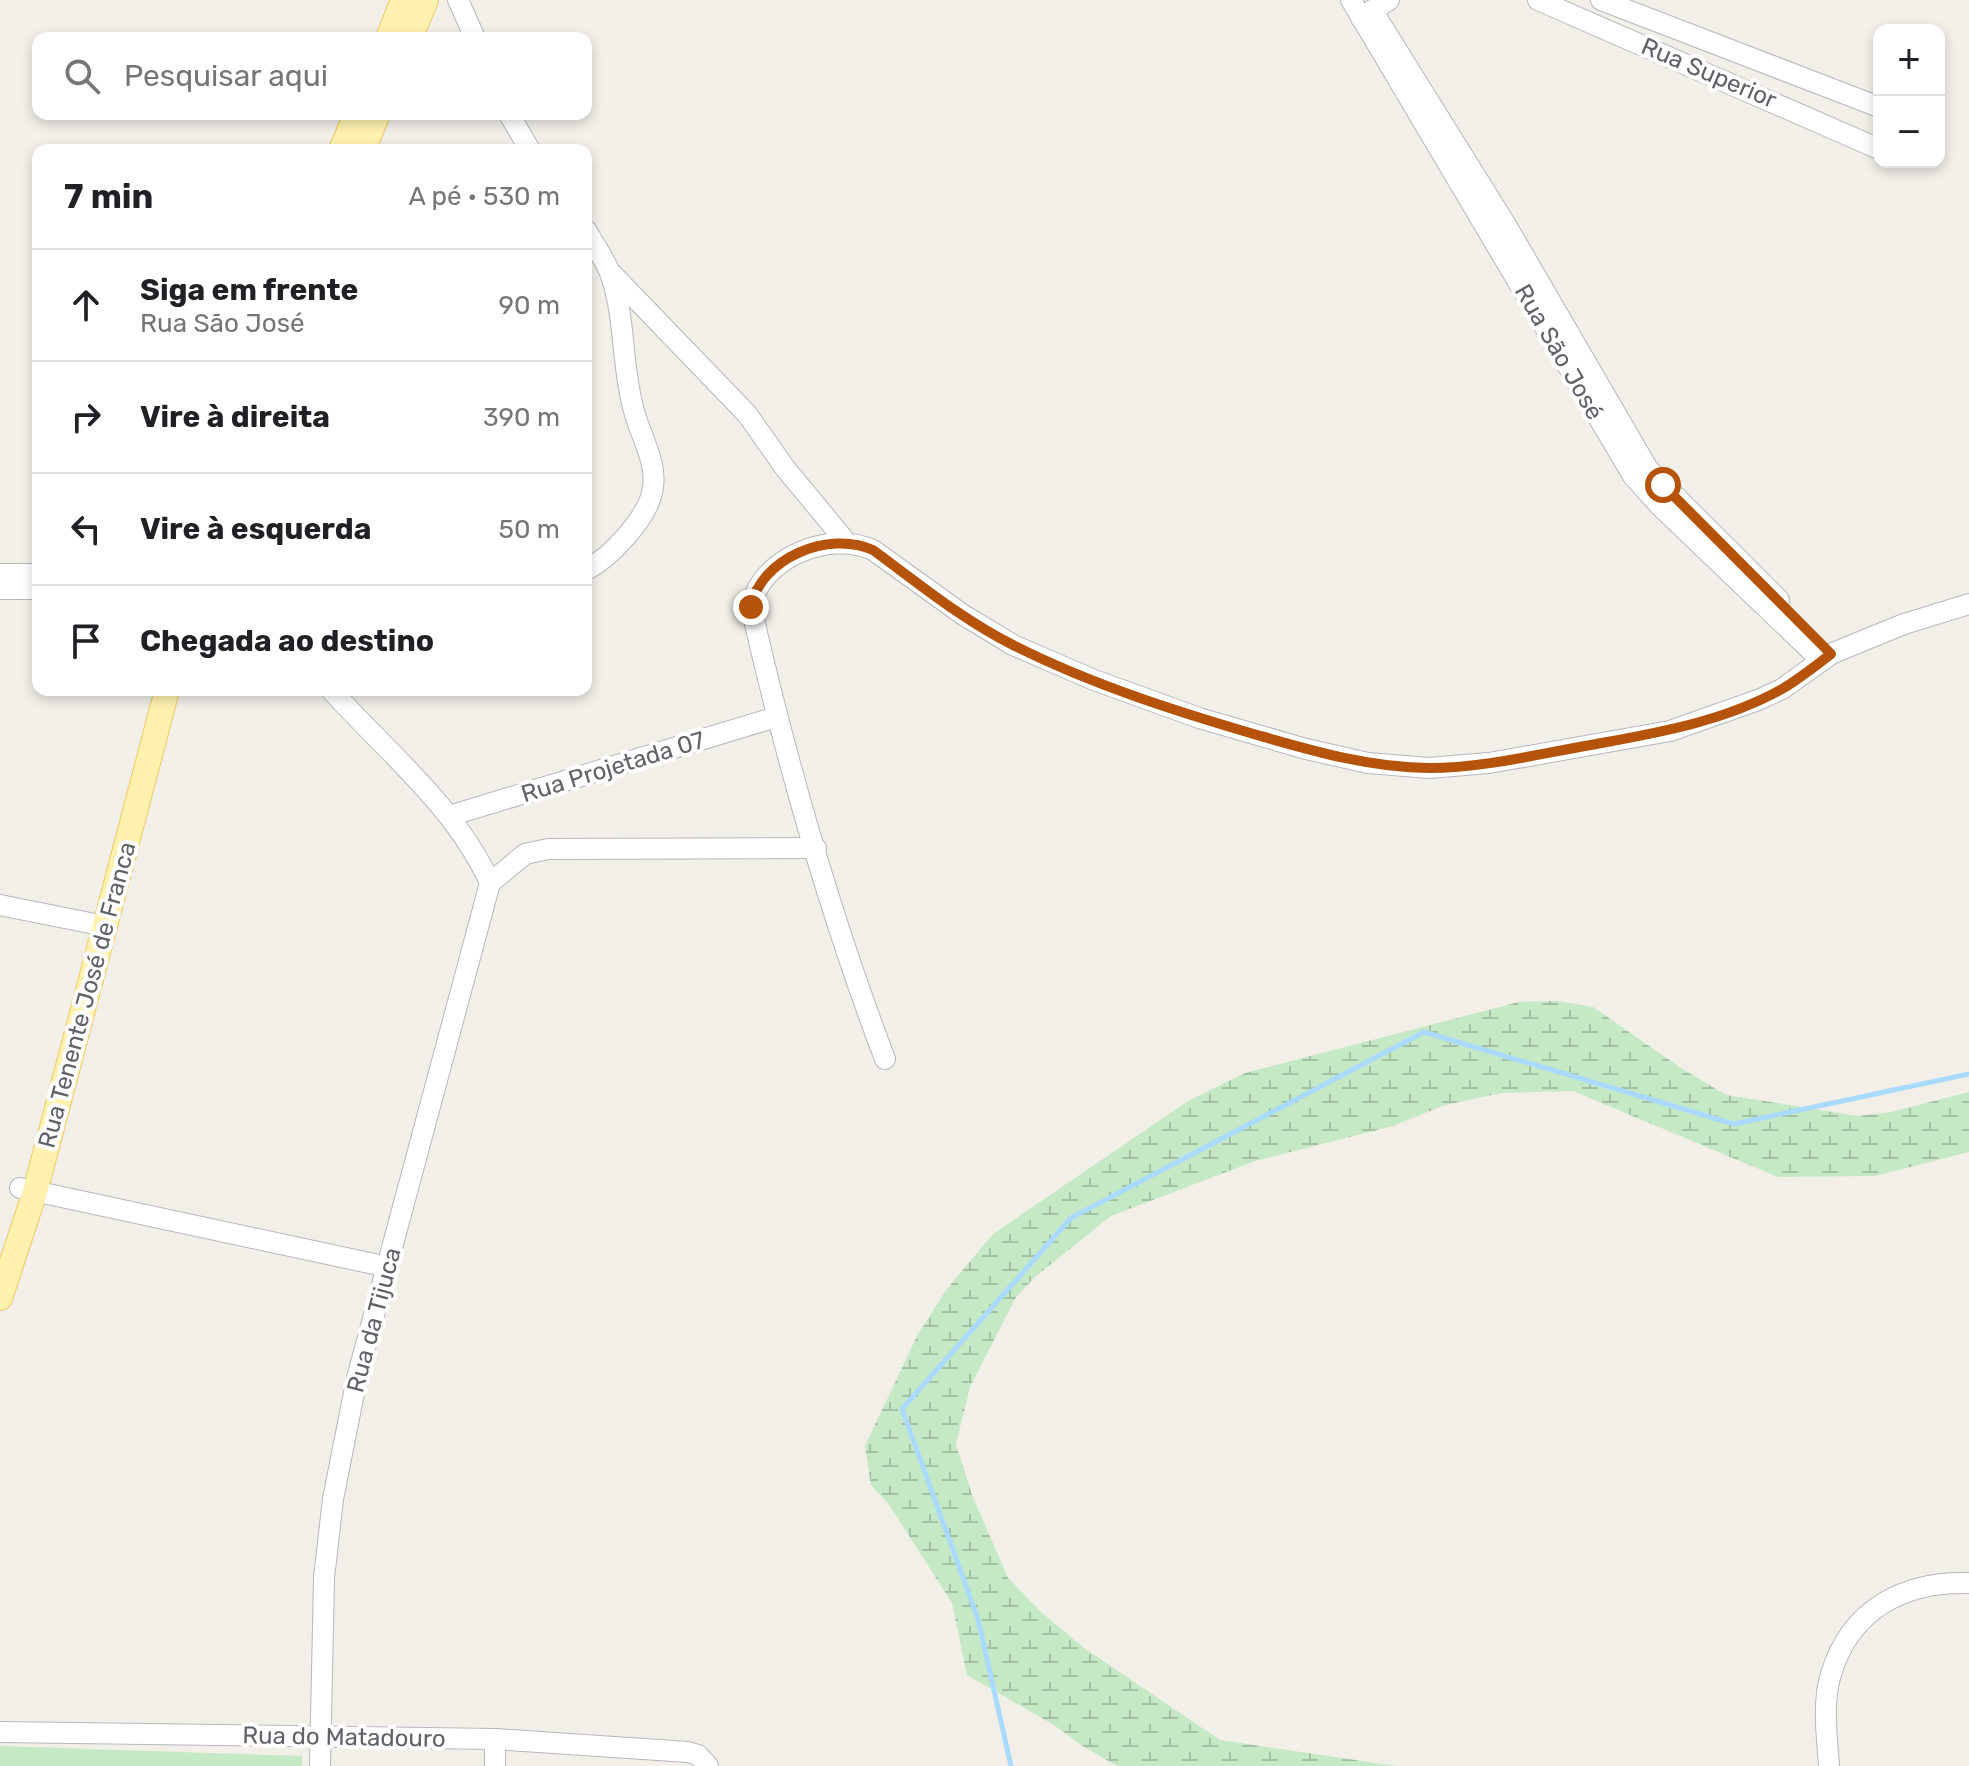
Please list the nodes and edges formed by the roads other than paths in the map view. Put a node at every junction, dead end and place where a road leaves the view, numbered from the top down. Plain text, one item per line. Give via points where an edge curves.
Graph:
1 (403, 0) edge
2 (426, 0) edge
3 (458, 0) edge
4 (1538, 0) edge
5 (1601, 0) edge
6 (1368, 6) edge
7 (390, 32) edge
8 (413, 32) edge
9 (472, 32) edge
10 (1701, 40) junction
11 (1692, 65) junction
12 (1845, 95) junction
13 (1873, 105) edge
14 (354, 120) edge
15 (376, 120) edge
16 (512, 120) edge
17 (1834, 128) junction
18 (344, 144) edge
19 (366, 144) edge
20 (526, 144) edge
21 (1873, 146) edge
22 (592, 241) edge
23 (609, 271) junction
24 (847, 543) junction
25 (592, 565) edge
26 (0, 574) edge
27 (32, 574) edge
28 (0, 589) edge
29 (32, 589) edge
30 (1969, 604) edge
31 (1827, 658) junction
32 (149, 696) edge
33 (165, 696) edge
34 (337, 696) edge
35 (776, 717) junction
36 (449, 816) junction
37 (816, 848) junction
38 (490, 883) junction
39 (0, 905) edge
40 (97, 924) junction
41 (885, 1059) dead end
42 (28, 1190) junction
43 (0, 1251) edge
44 (388, 1267) junction
45 (0, 1298) edge
46 (1969, 1583) edge
47 (0, 1732) edge
48 (320, 1737) junction
49 (495, 1739) junction
50 (320, 1766) edge
51 (495, 1766) edge
52 (708, 1766) edge
53 (1829, 1766) edge

1 - 7 main road
2 - 8 main road
3 - 9 street
4 - 11 street, Rua Superior
5 - 10 street, Rua Superior
6 - 31 street, Rua São José via 1633,476
10 - 11 street
10 - 12 street, Rua Superior
11 - 17 street, Rua Superior
12 - 13 street, Rua Superior
12 - 17 street
14 - 18 main road
15 - 19 main road
16 - 20 street
17 - 21 street, Rua Superior
22 - 23 street
23 - 24 street via 747,414
23 - 25 street via 633,409 654,474 653,492 646,511
24 - 31 street via 873,550 1013,645 1094,680 1199,718 1368,763 1429,768 1489,763 1670,731 1782,689
24 - 35 street via 823,545 783,562 754,591 751,607
26 - 27 street
28 - 29 street
30 - 31 street via 1904,624
32 - 40 main road, Rua Tenente José de Franca
33 - 40 main road, Rua Tenente José de Franca
34 - 36 street
35 - 36 street, Rua Projetada 07
35 - 37 street
36 - 38 street
37 - 38 street via 548,849 525,854
37 - 41 street
38 - 44 street, Rua da Tijuca
39 - 40 street
40 - 42 main road, Rua Tenente José de Franca
42 - 43 main road, Rua Tenente José de Franca
42 - 44 street
42 - 45 main road, Rua Tenente José de Franca
44 - 48 street, Rua da Tijuca via 357,1378 333,1499 324,1578
46 - 53 street via 1914,1588 1887,1600 1861,1621 1830,1675
47 - 48 street, Rua do Matadouro
48 - 49 street, Rua do Matadouro
48 - 50 street, Rua da Tijuca
49 - 51 street
49 - 52 street, Rua do Matadouro via 688,1752

